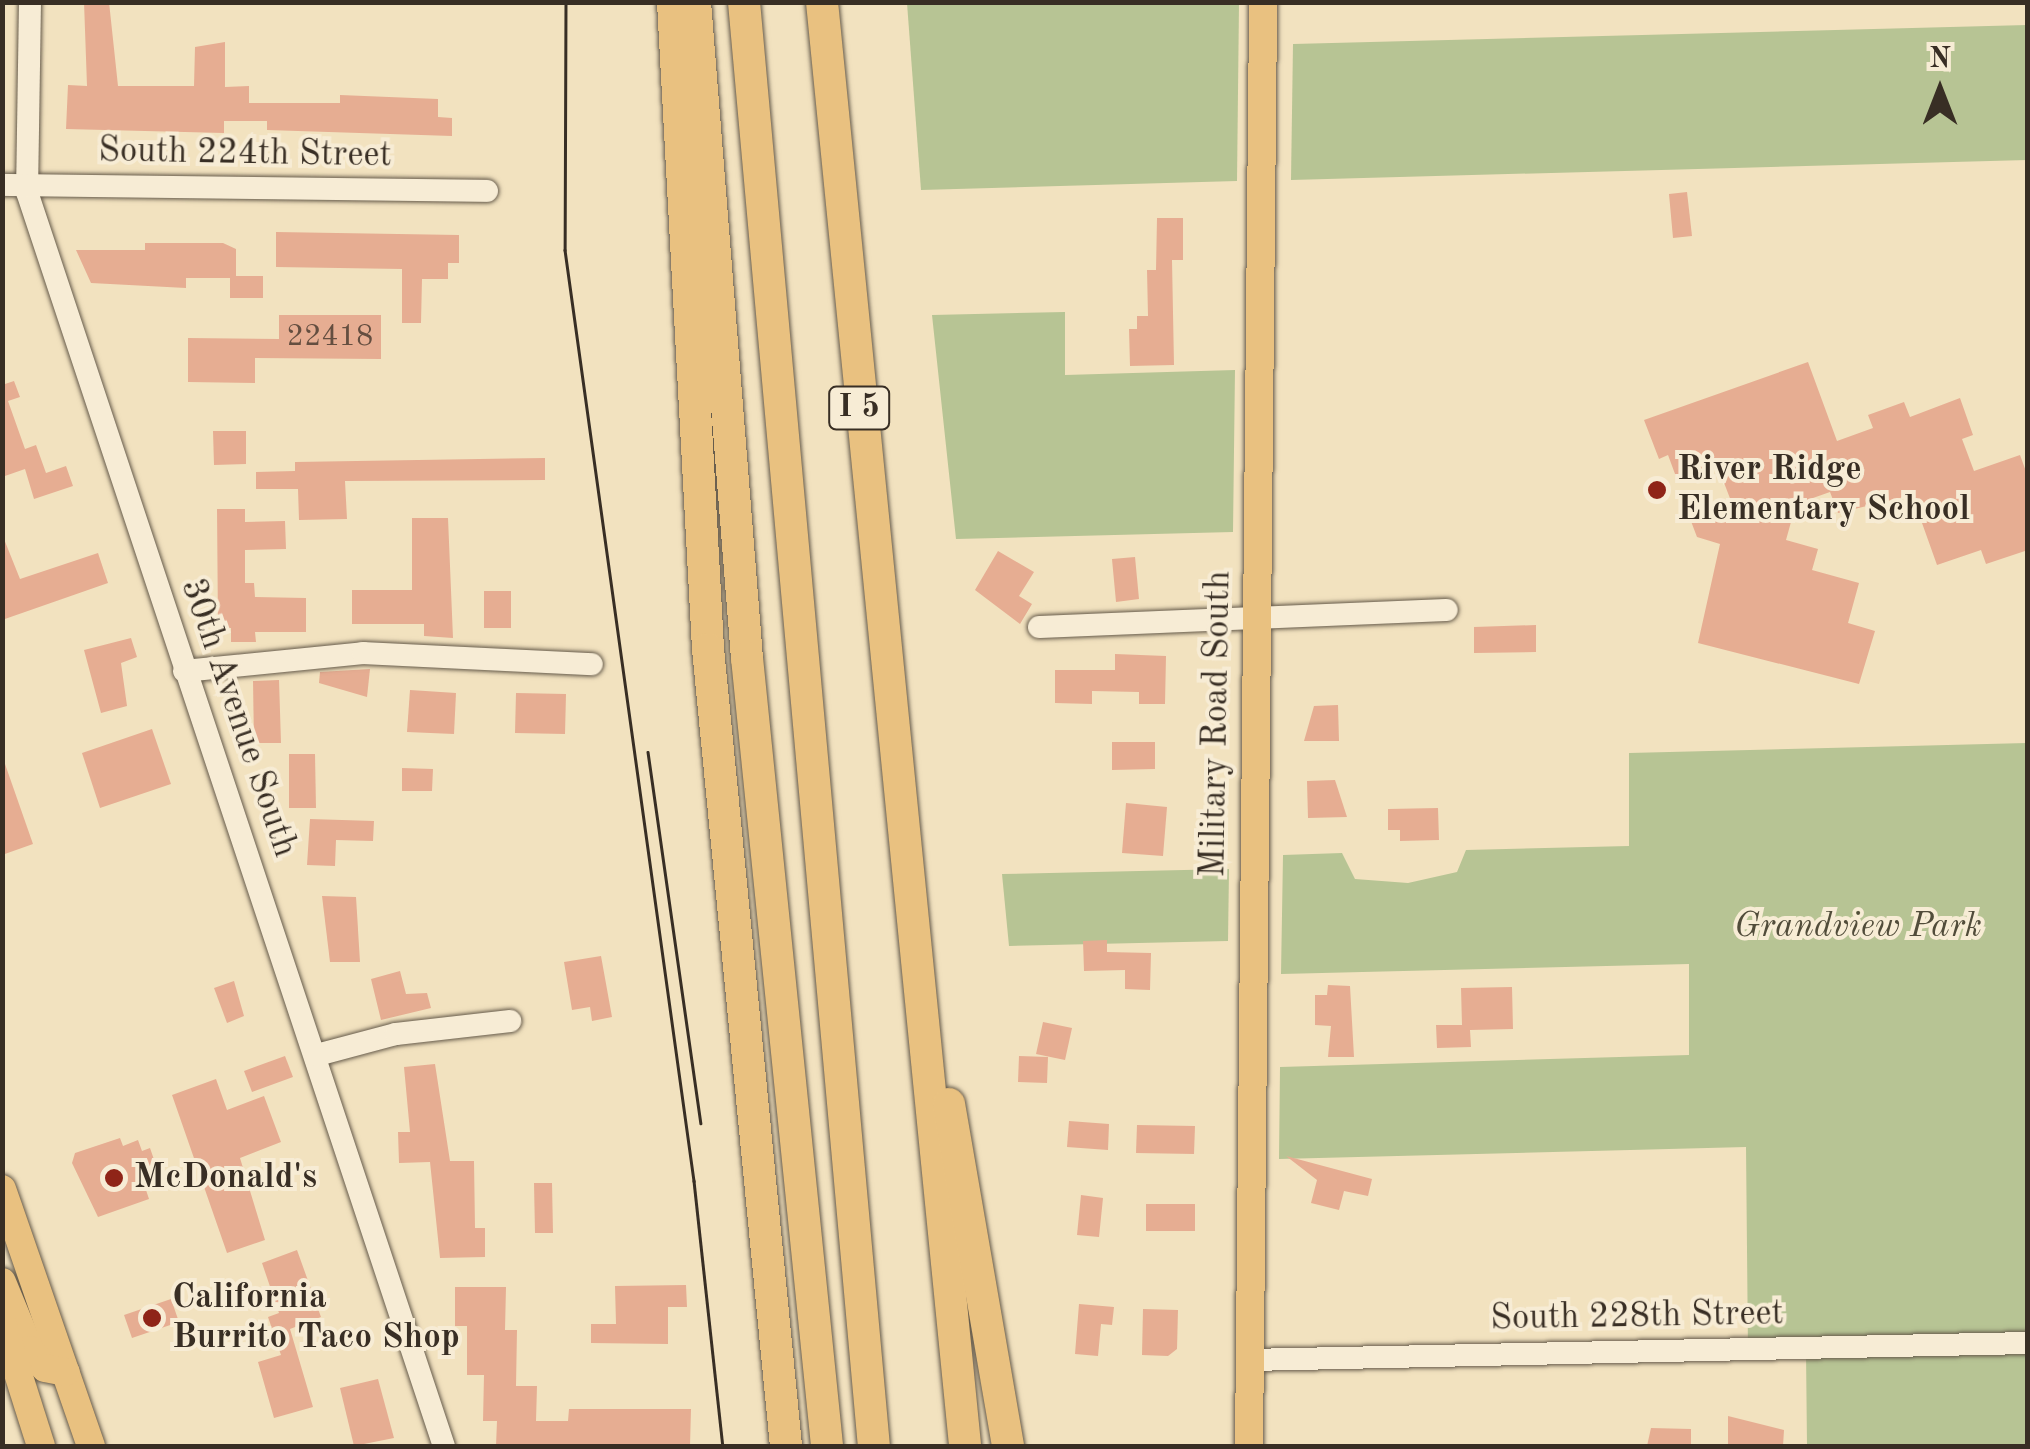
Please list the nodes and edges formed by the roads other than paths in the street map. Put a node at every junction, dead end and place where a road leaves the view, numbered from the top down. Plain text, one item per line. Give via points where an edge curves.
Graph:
1 (30, 2) edge
2 (673, 2) edge
3 (695, 2) edge
4 (744, 2) edge
5 (822, 2) edge
6 (1263, 2) edge
7 (2, 185) edge
8 (26, 186) junction
9 (487, 190) dead end
10 (1448, 610) dead end
11 (1256, 624) junction
12 (1039, 627) dead end
13 (592, 664) dead end
14 (184, 671) junction
15 (899, 814) junction
16 (510, 1020) dead end
17 (318, 1055) junction
18 (2, 1190) edge
19 (2, 1282) edge
20 (2, 1323) edge
21 (2028, 1343) edge
22 (1249, 1360) junction
23 (66, 1372) junction
24 (41, 1446) edge
25 (90, 1446) edge
26 (444, 1446) edge
27 (786, 1446) edge
28 (827, 1446) edge
29 (874, 1446) edge
30 (964, 1446) edge
31 (1008, 1446) edge
32 (1249, 1446) edge

1 - 8 street, 30th Avenue South
2 - 27 highway via 706,630
3 - 28 highway via 746,658
4 - 29 highway, I 5
5 - 15 highway, I 5
6 - 11 main road, Military Road South
7 - 8 street, South 224th Street
8 - 9 street, South 224th Street
8 - 14 street, 30th Avenue South
10 - 11 street
11 - 12 street
11 - 22 main road, Military Road South
13 - 14 street via 363,652
14 - 17 street, 30th Avenue South
15 - 30 highway, I 5
15 - 31 highway
16 - 17 street via 396,1034
17 - 26 street, 30th Avenue South
18 - 23 main road
19 - 23 main road via 30,1350 45,1368
20 - 24 main road
21 - 22 street, South 228th Street
22 - 32 main road, Military Road South
23 - 25 main road

